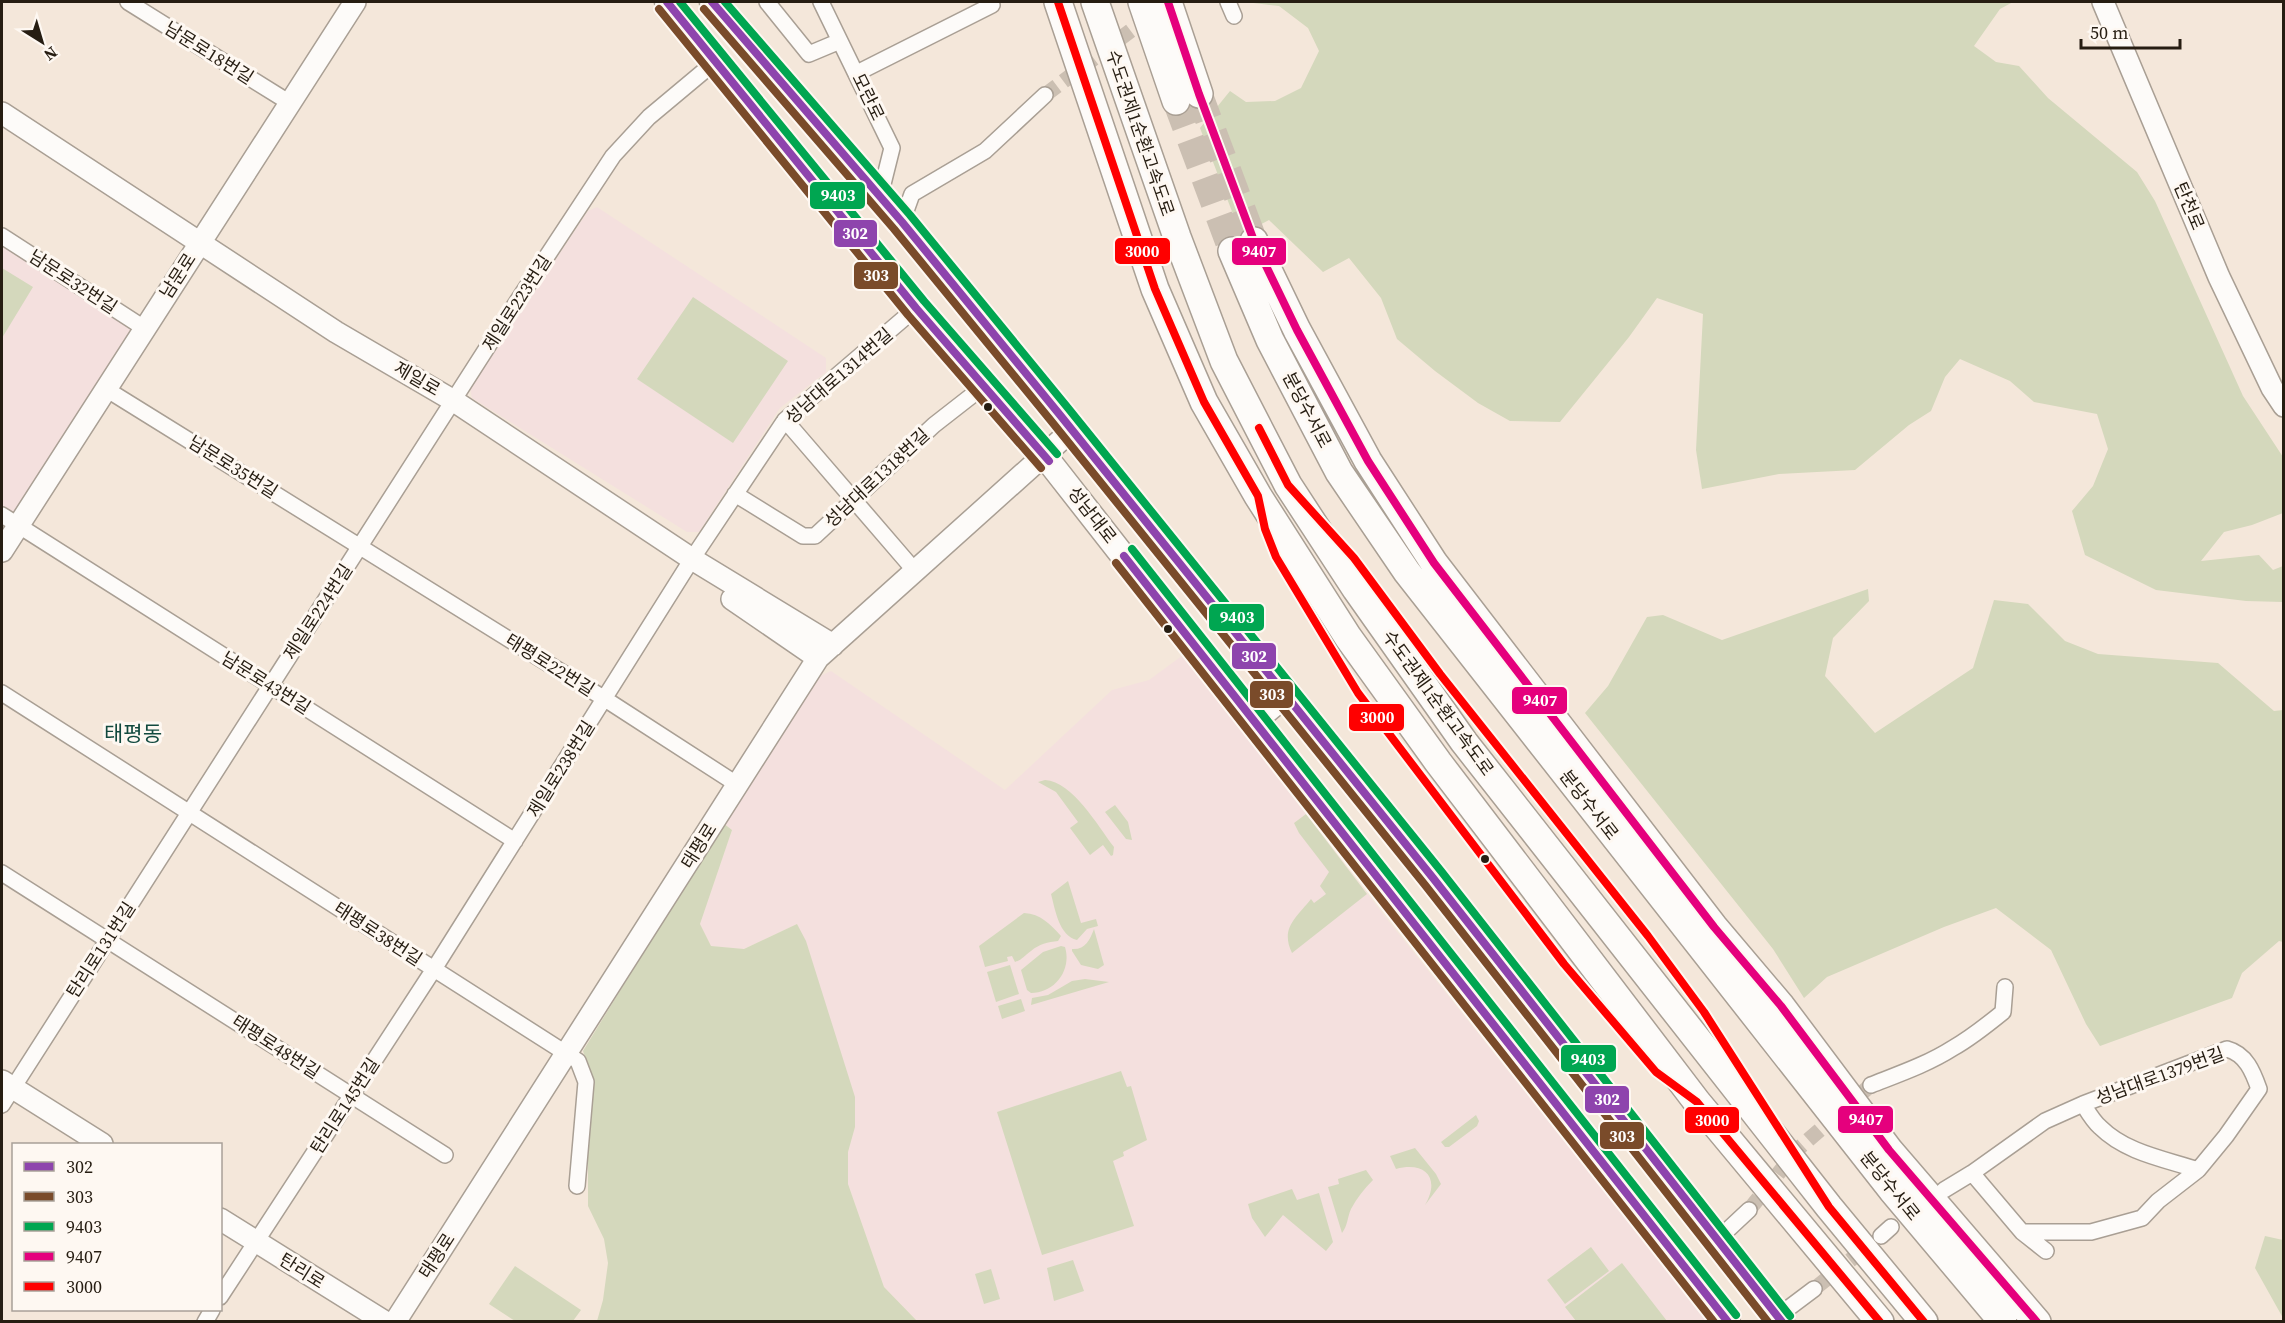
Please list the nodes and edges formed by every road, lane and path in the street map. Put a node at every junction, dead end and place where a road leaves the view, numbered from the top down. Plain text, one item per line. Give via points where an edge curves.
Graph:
1 (128, 2) edge
2 (355, 2) edge
3 (667, 2) edge
4 (712, 2) edge
5 (767, 2) edge
6 (824, 2) edge
7 (1058, 2) edge
8 (1095, 2) edge
9 (1142, 2) edge
10 (1168, 2) edge
11 (2103, 2) edge
12 (991, 3) edge
13 (840, 41) junction
14 (716, 61) junction
15 (857, 73) junction
16 (1045, 95) tunnel mouth
17 (290, 103) junction
18 (2, 113) edge
19 (2, 121) edge
20 (880, 196) junction
21 (902, 222) junction
22 (2, 236) edge
23 (198, 246) junction
24 (916, 308) junction
25 (144, 328) junction
26 (984, 386) junction
27 (106, 389) junction
28 (450, 406) junction
29 (2283, 406) edge
30 (785, 420) junction
31 (1072, 430) junction
32 (1044, 455) junction
33 (735, 494) junction
34 (853, 500) junction
35 (10, 520) edge
36 (360, 546) junction
37 (2, 551) edge
38 (690, 564) junction
39 (915, 571) junction
40 (826, 651) junction
41 (271, 686) junction
42 (2, 693) edge
43 (1285, 695) junction
44 (605, 699) junction
45 (1254, 721) junction
46 (738, 785) junction
47 (190, 812) junction
48 (515, 841) junction
49 (2, 873) edge
50 (107, 940) junction
51 (434, 969) junction
52 (2005, 987) dead end
53 (568, 1053) junction
54 (1871, 1085) tunnel mouth
55 (5, 1091) edge
56 (351, 1095) junction
57 (2083, 1104) junction
58 (100, 1143) edge
59 (445, 1155) dead end
60 (2198, 1170) junction
61 (1972, 1173) junction
62 (577, 1186) dead end
63 (1944, 1190) dead end
64 (1749, 1210) tunnel mouth
65 (222, 1220) edge
66 (2022, 1232) junction
67 (1718, 1239) junction
68 (256, 1242) junction
69 (2046, 1251) dead end
70 (1814, 1289) tunnel mouth
71 (222, 1294) edge
72 (1780, 1319) edge
73 (385, 1322) edge
74 (395, 1322) edge
75 (1728, 1322) edge
76 (1880, 1322) edge
77 (1924, 1322) edge
78 (2003, 1322) edge
79 (2037, 1322) edge

1 - 17 street, 남문로18번길
2 - 17 main road, 남문로
3 - 14 main road, 성남대로
4 - 20 main road, 성남대로
5 - 13 street via 809,54
6 - 13 street, 모란로
7 - 76 highway, 수도권제1순환고속도로 via 1155,289 1204,402 1258,496 1348,637 1438,762 1697,1102
8 - 77 highway, 수도권제1순환고속도로 via 1224,361 1288,485 1464,742
9 - 10 highway via 1188,97
11 - 29 main road, 탄천로 via 2219,277
12 - 15 street
13 - 15 street, 모란로
14 - 24 main road, 성남대로
14 - 28 street, 제일로223번길 via 649,117 613,156
15 - 20 street, 모란로 via 892,148
16 - 21 street via 985,151 912,194
17 - 23 main road, 남문로
18 - 23 main road, 제일로
19 - 23 main road, 제일로
20 - 21 main road, 성남대로
21 - 31 main road, 성남대로
22 - 25 street, 남문로32번길
23 - 25 main road, 남문로
23 - 28 main road, 제일로
24 - 26 main road, 성남대로
24 - 30 street, 성남대로1314번길
25 - 27 main road, 남문로
26 - 32 main road, 성남대로
26 - 34 street, 성남대로1318번길 via 934,425
27 - 35 main road, 남문로
27 - 36 street, 남문로35번길
28 - 36 street, 제일로224번길
28 - 38 main road, 제일로
30 - 33 street, 성남대로1314번길
30 - 34 street
31 - 32 main road, 태평로
31 - 43 main road, 성남대로
32 - 39 main road, 태평로
32 - 45 main road, 성남대로
33 - 34 street, 성남대로1318번길 via 803,536 815,536
33 - 38 street, 성남대로1314번길
34 - 39 street
35 - 37 main road, 남문로
35 - 41 street, 남문로43번길
36 - 41 street, 제일로224번길
36 - 44 street, 태평로22번길
38 - 40 main road, 제일로
38 - 44 street, 제일로238번길
39 - 40 main road, 태평로
40 - 46 main road, 태평로
41 - 47 street, 제일로224번길
41 - 48 street, 남문로43번길
42 - 47 street, 태평로38번길
43 - 45 main road
43 - 67 main road, 성남대로
44 - 46 street, 태평로22번길
44 - 48 street, 제일로238번길
45 - 75 main road, 성남대로
46 - 53 main road, 태평로
47 - 50 street, 탄리로131번길
47 - 51 street, 태평로38번길
48 - 51 street, 제일로238번길
49 - 50 street, 태평로48번길
50 - 55 street, 탄리로131번길
50 - 56 street, 태평로48번길
51 - 53 street, 태평로38번길
51 - 56 street, 탄리로145번길
52 - 54 street via 2003,1012 1989,1023 1954,1048
53 - 62 street via 578,1061 586,1082
53 - 74 main road, 태평로
55 - 58 main road
56 - 59 street, 태평로48번길
56 - 68 street, 탄리로145번길
57 - 60 street, 성남대로1379번길 via 2100,1127 2119,1142
57 - 60 street, 성남대로1379번길 via 2227,1049 2236,1052 2252,1069 2259,1089
57 - 61 street, 성남대로1379번길 via 2045,1121
60 - 66 street, 성남대로1379번길 via 2142,1218 2091,1232
61 - 63 street, 성남대로1379번길
61 - 66 street
64 - 67 street
65 - 68 main road, 탄리로
66 - 69 street
67 - 72 main road, 성남대로
68 - 71 street, 탄리로145번길
68 - 73 main road, 탄리로
70 - 72 street
78 - 79 highway, 분당수서로 via 1892,1190 1407,572 1339,472 1270,339 1243,246 1297,330 1368,461 1434,563 1889,1150

